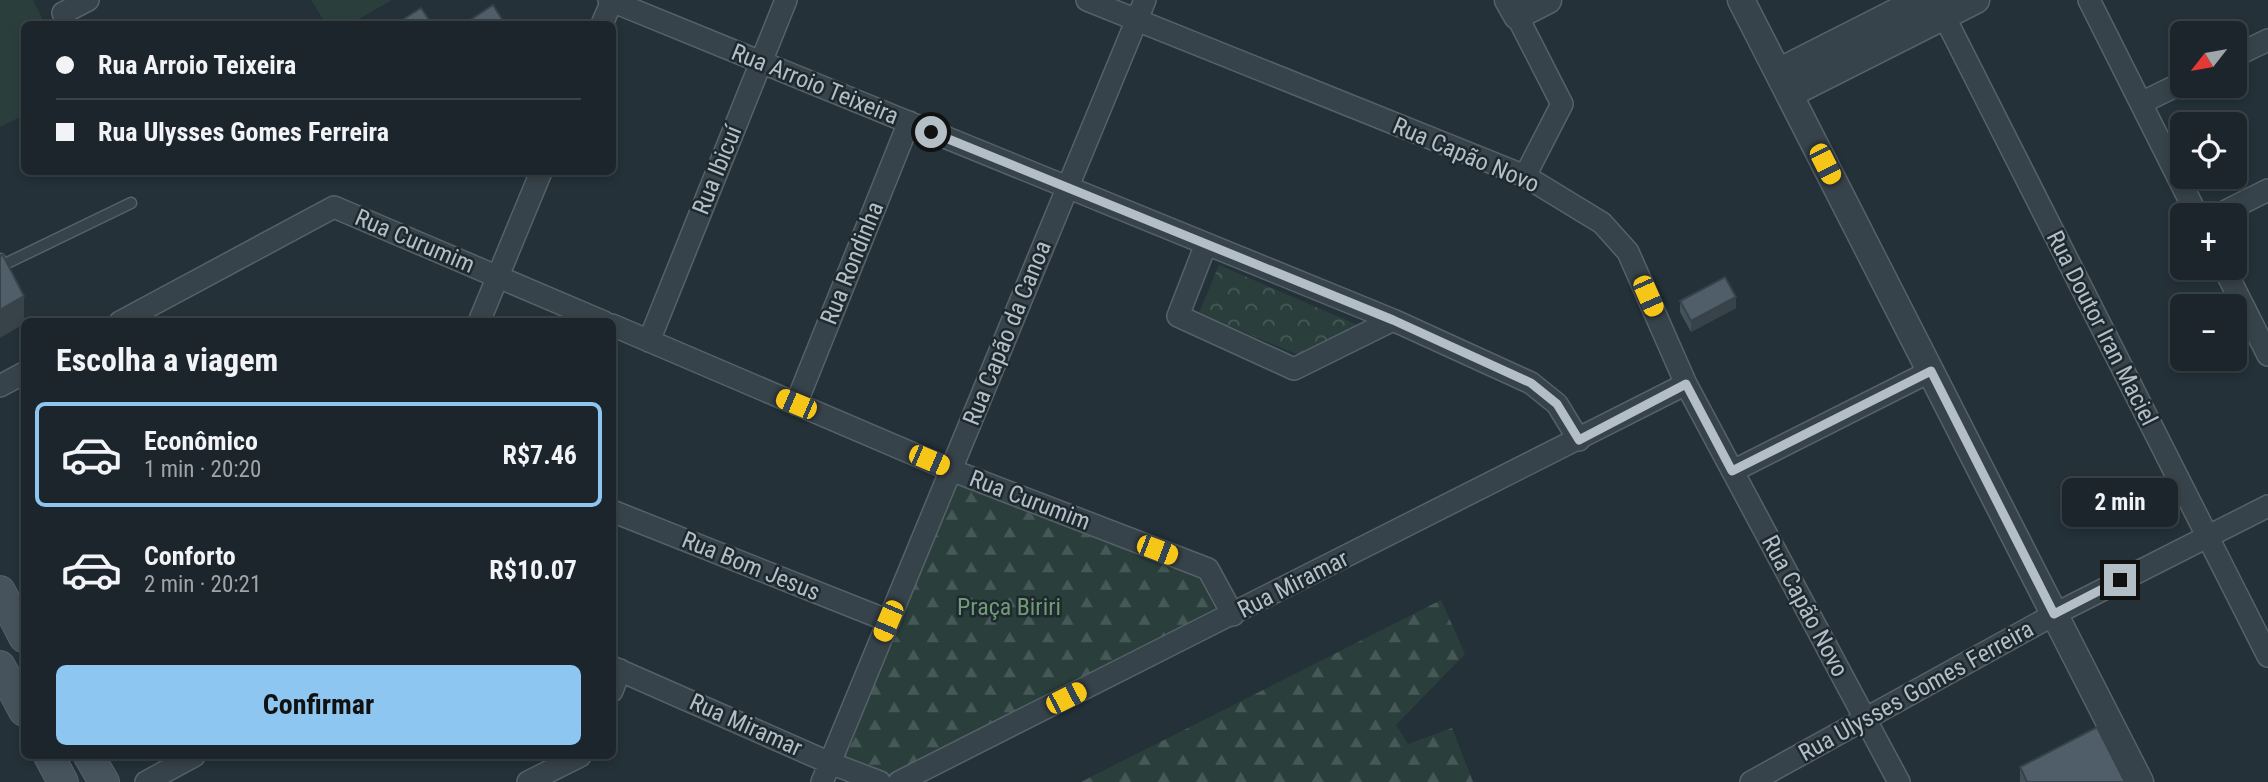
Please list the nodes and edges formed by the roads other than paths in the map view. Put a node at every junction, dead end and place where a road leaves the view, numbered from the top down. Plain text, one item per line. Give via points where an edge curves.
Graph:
1 (88, 0) edge
2 (786, 0) edge
3 (1087, 0) edge
4 (1548, 0) edge
5 (1741, 0) edge
6 (1920, 0) edge
7 (1976, 0) edge
8 (2089, 0) edge
9 (610, 1) edge
10 (1512, 8) edge
11 (1940, 8) edge
12 (1141, 10) edge
13 (63, 12) edge
14 (603, 21) edge
15 (2268, 40) edge
16 (2247, 51) edge
17 (760, 62) junction
18 (1784, 83) junction
19 (2170, 89) edge
20 (2141, 103) junction
21 (909, 122) junction
22 (540, 175) edge
23 (1525, 176) junction
24 (1068, 187) junction
25 (2268, 190) edge
26 (131, 203) dead end
27 (2191, 203) edge
28 (2242, 203) edge
29 (1206, 244) junction
30 (1, 263) edge
31 (497, 276) junction
32 (2230, 280) edge
33 (127, 318) edge
34 (481, 318) edge
35 (595, 318) edge
36 (1393, 320) junction
37 (616, 328) edge
38 (649, 341) junction
39 (2266, 346) edge
40 (1931, 371) junction
41 (21, 375) edge
42 (1686, 384) junction
43 (0, 386) edge
44 (796, 404) junction
45 (1579, 440) junction
46 (951, 470) junction
47 (1732, 471) junction
48 (2268, 506) edge
49 (616, 513) edge
50 (2207, 536) junction
51 (0, 591) edge
52 (2054, 614) junction
53 (1233, 615) junction
54 (888, 621) junction
55 (21, 631) edge
56 (2268, 656) edge
57 (0, 666) edge
58 (616, 668) edge
59 (21, 705) edge
60 (1866, 718) junction
61 (91, 759) edge
62 (188, 759) edge
63 (574, 759) edge
64 (826, 772) edge
65 (104, 782) edge
66 (146, 782) edge
67 (528, 782) edge
68 (880, 782) edge
69 (899, 782) edge
70 (1752, 782) edge
71 (1899, 782) edge
72 (2140, 782) edge

1 - 13 street
2 - 17 street, Rua Ibicuí
3 - 12 street, Rua Capão Novo
4 - 10 street
5 - 18 street
6 - 18 street
7 - 11 street
8 - 20 street
9 - 14 street
9 - 17 street, Rua Arroio Teixeira
10 - 23 street via 1562,104
11 - 18 street
11 - 50 street, Rua Doutor Iran Maciel
12 - 23 street, Rua Capão Novo
12 - 24 street, Rua Capão da Canoa
15 - 16 street
17 - 21 street, Rua Arroio Teixeira
17 - 38 street, Rua Ibicuí
18 - 40 street
19 - 20 street
20 - 27 street
21 - 24 street, Rua Arroio Teixeira
21 - 44 street, Rua Rondinha
22 - 31 street
23 - 42 street, Rua Capão Novo via 1602,223 1628,252
24 - 29 street, Rua Arroio Teixeira
24 - 46 street, Rua Capão da Canoa
25 - 28 street
26 - 30 lane
29 - 36 street, Rua Arroio Teixeira
29 - 36 street via 1178,316 1294,369
31 - 33 street, Rua Curumim via 334,207
31 - 34 street
31 - 35 street, Rua Curumim
32 - 39 street
36 - 45 street, Rua Arroio Teixeira via 1531,383 1557,404
37 - 38 street, Rua Curumim
38 - 44 street, Rua Curumim
40 - 47 street
40 - 52 street
41 - 43 street
42 - 45 street, Rua Miramar
42 - 47 street, Rua Capão Novo
44 - 46 street, Rua Curumim
45 - 53 street, Rua Miramar
46 - 53 street, Rua Curumim via 1208,569
46 - 54 street, Rua Capão da Canoa
47 - 60 street, Rua Capão Novo
48 - 50 street, Rua Ulysses Gomes Ferreira
49 - 54 street, Rua Bom Jesus
50 - 52 street, Rua Ulysses Gomes Ferreira
50 - 56 street, Rua Doutor Iran Maciel
51 - 55 main road
52 - 60 street, Rua Ulysses Gomes Ferreira
52 - 72 street
53 - 69 street, Rua Miramar
54 - 64 street, Rua Capão da Canoa
57 - 59 main road
58 - 64 street, Rua Miramar
60 - 70 street, Rua Ulysses Gomes Ferreira
60 - 71 street, Rua Capão Novo
61 - 65 main road
62 - 66 street
63 - 67 street
64 - 68 street, Rua Miramar

